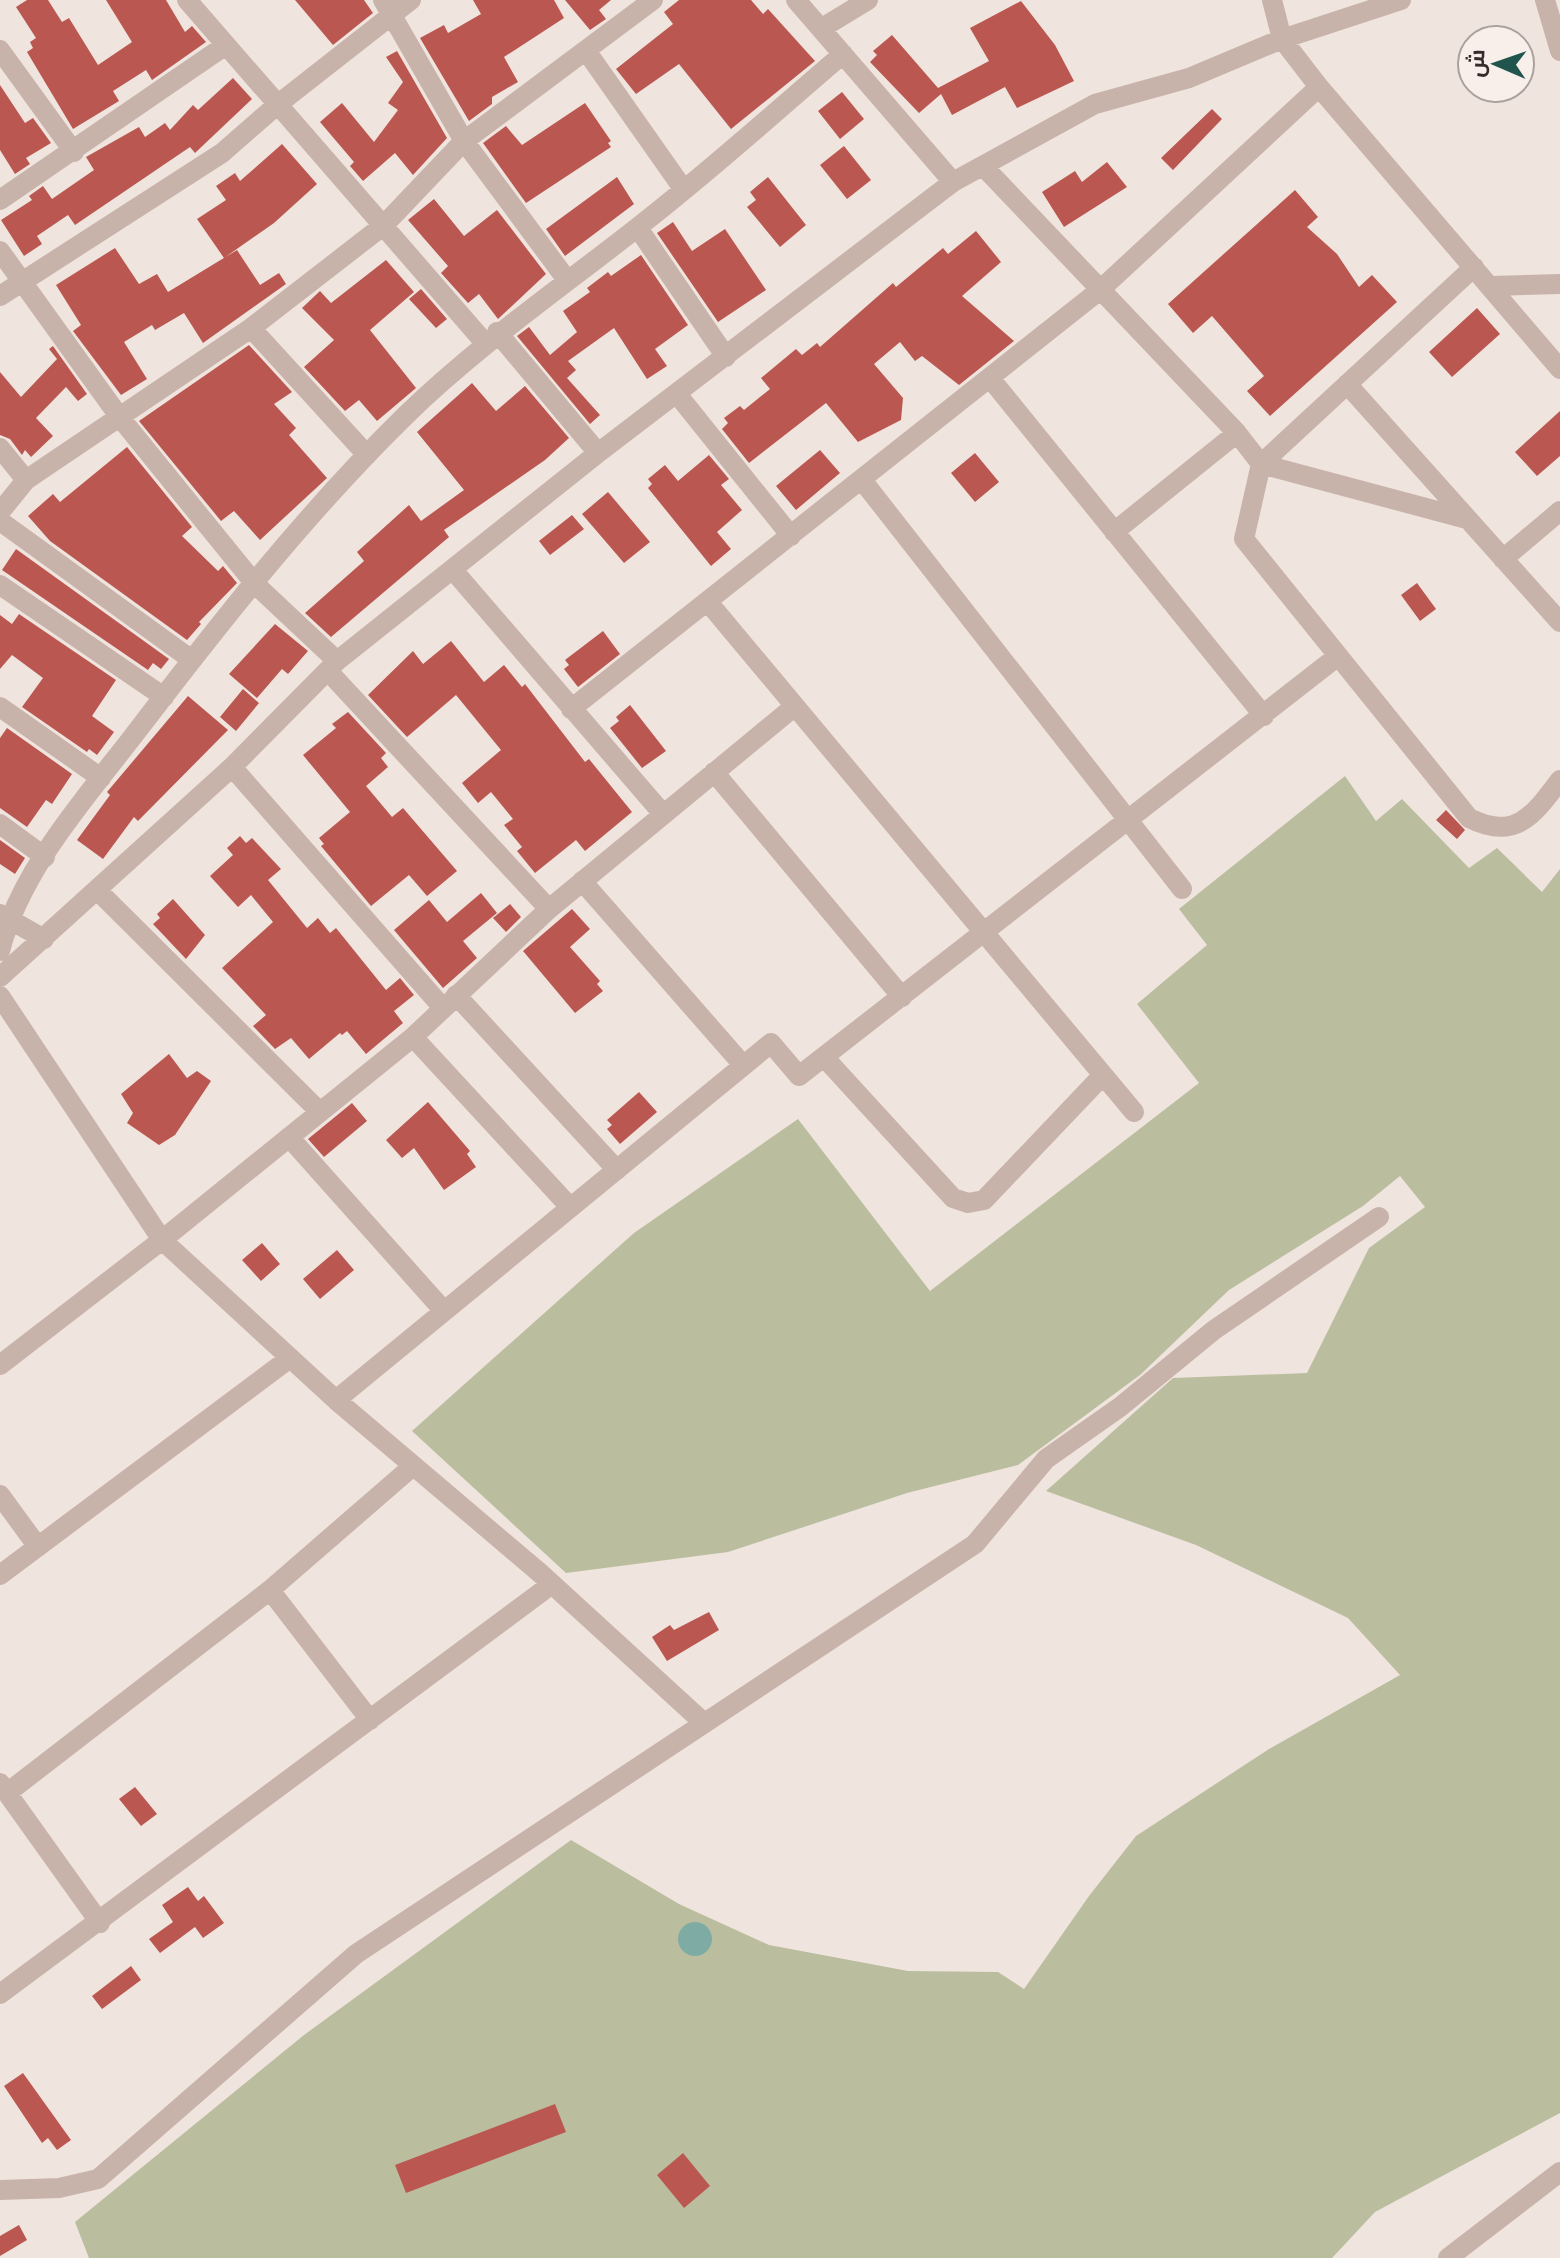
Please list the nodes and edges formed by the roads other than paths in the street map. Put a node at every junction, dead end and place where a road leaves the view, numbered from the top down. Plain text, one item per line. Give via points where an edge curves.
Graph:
1 (187, 0) edge
2 (411, 0) edge
3 (653, 0) edge
4 (796, 0) edge
5 (868, 0) edge
6 (1272, 0) edge
7 (1401, 0) edge
8 (1545, 0) edge
9 (388, 7) edge
10 (822, 28) junction
11 (1282, 39) junction
12 (226, 45) junction
13 (0, 50) edge
14 (1560, 51) edge
15 (587, 52) junction
16 (843, 54) junction
17 (1319, 87) junction
18 (277, 105) junction
19 (464, 141) junction
20 (74, 152) junction
21 (983, 166) junction
22 (953, 182) junction
23 (684, 190) junction
24 (0, 200) edge
25 (384, 225) junction
26 (638, 228) junction
27 (0, 251) edge
28 (1474, 267) junction
29 (567, 280) junction
30 (22, 281) junction
31 (1560, 284) edge
32 (1491, 286) junction
33 (1100, 290) junction
34 (0, 296) edge
35 (251, 328) junction
36 (491, 338) junction
37 (726, 357) junction
38 (1560, 369) edge
39 (990, 378) junction
40 (1347, 384) junction
41 (677, 394) junction
42 (118, 415) junction
43 (1237, 433) junction
44 (0, 448) edge
45 (598, 453) junction
46 (367, 455) junction
47 (1261, 464) junction
48 (26, 480) junction
49 (862, 480) junction
50 (1560, 511) edge
51 (0, 512) edge
52 (1467, 519) junction
53 (0, 521) edge
54 (1114, 532) junction
55 (791, 536) junction
56 (1503, 559) junction
57 (453, 570) junction
58 (255, 584) junction
59 (0, 585) edge
60 (708, 602) junction
61 (1560, 622) edge
62 (1338, 656) junction
63 (192, 660) junction
64 (333, 666) junction
65 (164, 697) junction
66 (795, 706) junction
67 (0, 707) edge
68 (571, 709) junction
69 (1264, 716) junction
70 (232, 767) junction
71 (714, 772) junction
72 (101, 778) junction
73 (1560, 780) edge
74 (663, 814) junction
75 (1129, 821) junction
76 (0, 824) edge
77 (45, 857) junction
78 (582, 881) junction
79 (1182, 889) dead end
80 (98, 891) junction
81 (549, 909) junction
82 (4, 916) edge
83 (985, 933) junction
84 (44, 939) junction
85 (0, 951) edge
86 (0, 977) edge
87 (0, 996) edge
88 (902, 997) junction
89 (450, 1002) junction
90 (413, 1037) junction
91 (824, 1057) junction
92 (743, 1065) junction
93 (1103, 1075) junction
94 (320, 1112) junction
95 (1134, 1112) dead end
96 (289, 1137) junction
97 (617, 1170) junction
98 (570, 1207) junction
99 (1379, 1217) dead end
100 (162, 1240) junction
101 (444, 1311) junction
102 (290, 1358) junction
103 (0, 1365) edge
104 (336, 1400) junction
105 (413, 1466) junction
106 (0, 1495) edge
107 (38, 1547) junction
108 (0, 1575) edge
109 (552, 1584) junction
110 (270, 1590) junction
111 (370, 1720) junction
112 (704, 1723) junction
113 (4, 1788) edge
114 (100, 1923) junction
115 (0, 1994) edge
116 (1560, 2172) edge
117 (1, 2189) edge
118 (1448, 2258) edge

1 - 12 street
2 - 9 street
3 - 15 street
4 - 10 street
5 - 10 street
6 - 11 street
7 - 11 street
8 - 14 street
9 - 18 street
9 - 19 street
10 - 16 street
11 - 17 street
11 - 21 street via 1189,78 1095,104
12 - 18 street
12 - 20 street
13 - 20 street
15 - 19 street
15 - 23 street
16 - 22 street
16 - 23 street
17 - 28 street
17 - 33 street
18 - 25 street
18 - 30 street via 222,153
19 - 25 street
19 - 29 street
20 - 24 street
21 - 22 street
21 - 33 street
22 - 37 street
23 - 26 street
25 - 35 street
25 - 36 street
26 - 29 street
26 - 37 street
27 - 30 street
28 - 32 street
28 - 40 street
29 - 36 street
30 - 34 street
30 - 42 street
31 - 32 street
32 - 38 street
33 - 39 street
33 - 43 street
35 - 42 street
35 - 46 street
36 - 45 street
36 - 46 street
37 - 41 street
39 - 49 street
39 - 54 street
40 - 47 street
40 - 52 street
41 - 45 street
41 - 55 street
42 - 48 street
42 - 58 street
43 - 47 street
43 - 54 street
44 - 48 street
45 - 57 street
46 - 58 street
47 - 52 street
47 - 62 street via 1244,539
48 - 51 street
49 - 55 street
49 - 75 street
50 - 56 street
52 - 56 street
53 - 63 street
54 - 69 street
55 - 60 street
56 - 61 street
57 - 64 street
57 - 68 street
58 - 63 street
58 - 64 street
59 - 65 street
60 - 66 street
60 - 68 street
62 - 69 street
62 - 73 street via 1469,818 1488,827 1514,827 1537,810
63 - 65 street
64 - 70 street
64 - 81 street
65 - 72 street
66 - 71 street
66 - 83 street
67 - 72 street
68 - 74 street
69 - 75 street
70 - 80 street
70 - 89 street
71 - 74 street
71 - 88 street
72 - 77 street
74 - 78 street
75 - 79 street
75 - 83 street
76 - 77 street
77 - 82 street
78 - 81 street
78 - 92 street
80 - 84 street
80 - 94 street
81 - 89 street
82 - 84 street
82 - 85 street
83 - 88 street
83 - 93 street
84 - 86 street
87 - 100 street
88 - 91 street
89 - 90 street
89 - 97 street
90 - 94 street
90 - 98 street
91 - 92 street via 799,1076 771,1043
91 - 93 street via 953,1198 968,1203 984,1200
92 - 97 street
93 - 95 street
94 - 96 street
96 - 100 street
96 - 101 street
97 - 98 street
98 - 101 street
99 - 112 street via 1214,1330 1046,1459 975,1544
100 - 102 street
100 - 103 street
101 - 104 street
102 - 104 street
102 - 107 street
104 - 105 street
105 - 109 street
105 - 110 street
106 - 107 street
107 - 108 street
109 - 111 street
109 - 112 street
110 - 111 street
110 - 113 street
111 - 114 street
112 - 117 street via 356,1954 98,2179 59,2188
113 - 114 street
114 - 115 street
116 - 118 street

